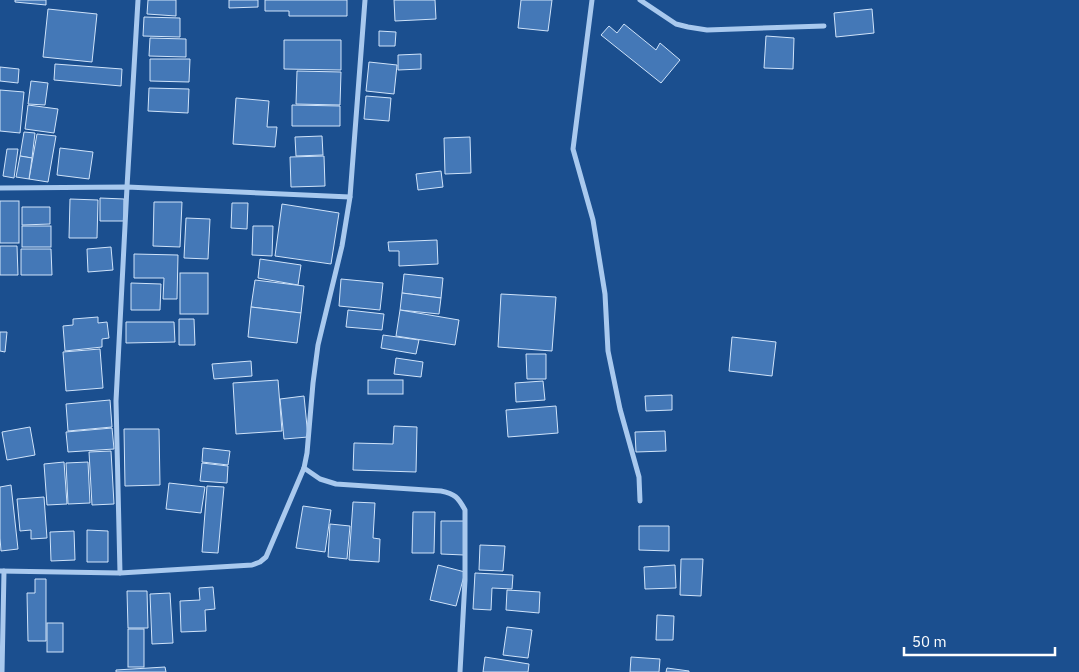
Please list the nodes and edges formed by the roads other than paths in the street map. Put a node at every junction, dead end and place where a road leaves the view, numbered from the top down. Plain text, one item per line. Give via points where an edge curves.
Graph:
1 (138, 0) edge
2 (365, 0) edge
3 (592, 0) edge
4 (640, 0) edge
5 (824, 26) dead end
6 (127, 187) junction
7 (0, 188) edge
8 (350, 197) junction
9 (304, 468) junction
10 (640, 501) dead end
11 (2, 571) edge
12 (120, 573) junction
13 (2, 672) edge
14 (460, 672) edge

1 - 6 street
2 - 8 street
3 - 10 street via 573,149 593,220 605,294 608,351 639,477
4 - 5 street via 676,24 707,30
6 - 7 street
6 - 8 street
6 - 12 street via 116,400
8 - 9 street via 342,246 318,345
9 - 12 street via 273,543 260,562
9 - 14 street via 320,479 336,484 441,491 460,500 465,510
11 - 12 street
11 - 13 street

